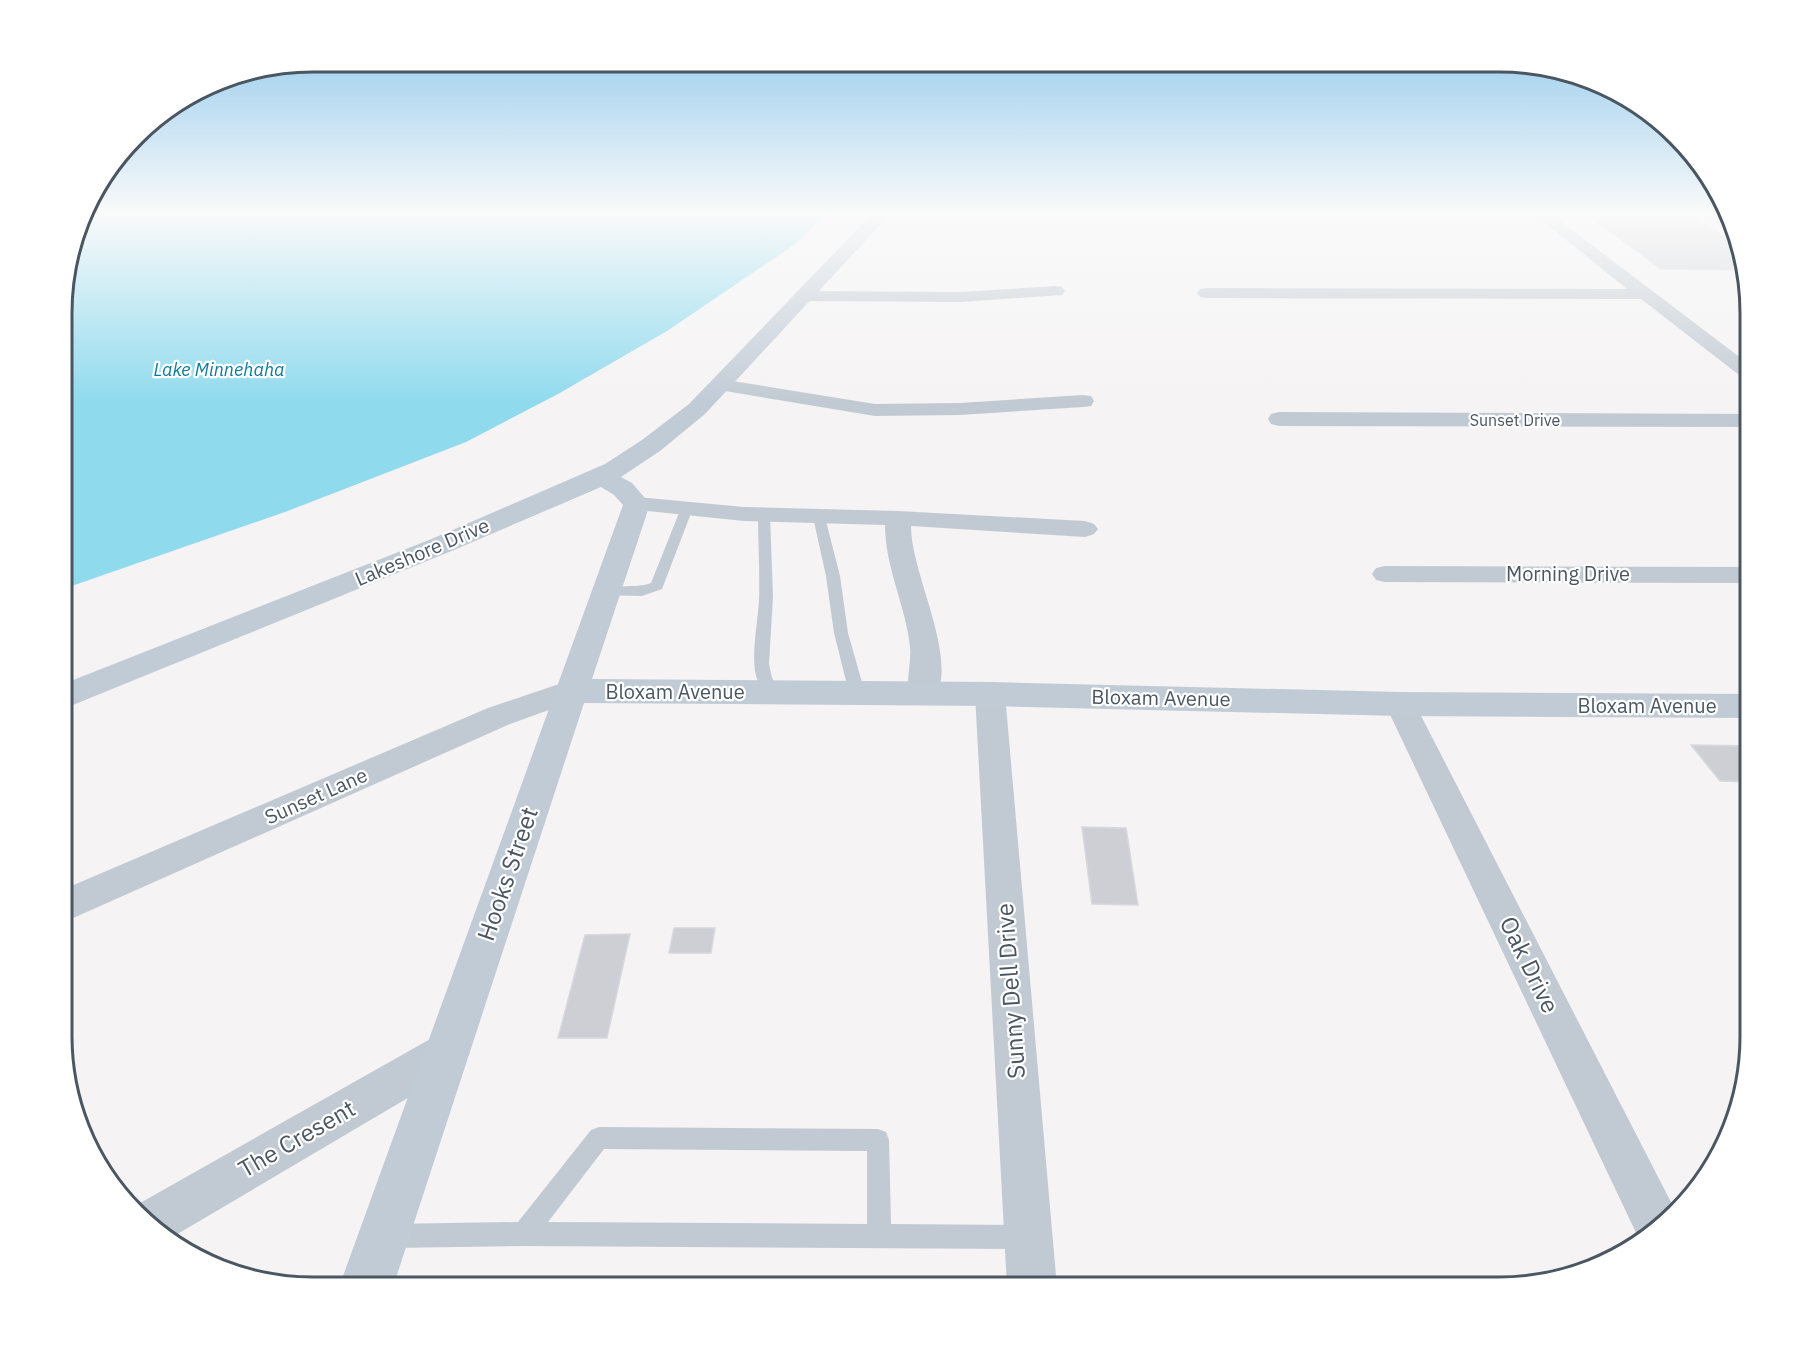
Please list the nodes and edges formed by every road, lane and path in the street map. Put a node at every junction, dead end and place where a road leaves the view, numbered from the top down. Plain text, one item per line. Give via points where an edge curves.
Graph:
1 (824, 277) edge
2 (1623, 277) edge
3 (1056, 291) dead end
4 (1206, 293) dead end
5 (1645, 294) junction
6 (806, 296) junction
7 (1740, 366) edge
8 (720, 386) junction
9 (1083, 401) dead end
10 (1279, 419) dead end
11 (1740, 421) edge
12 (602, 477) junction
13 (637, 504) junction
14 (687, 508) junction
15 (764, 514) junction
16 (819, 517) junction
17 (898, 518) junction
18 (1085, 529) dead end
19 (1385, 574) dead end
20 (1740, 575) edge
21 (605, 592) junction
22 (571, 692) junction
23 (72, 693) edge
24 (775, 693) junction
25 (856, 693) junction
26 (923, 694) junction
27 (990, 694) junction
28 (1400, 704) junction
29 (1740, 706) edge
30 (72, 903) edge
31 (447, 1052) junction
32 (157, 1219) edge
33 (1654, 1220) edge
34 (524, 1234) junction
35 (383, 1236) junction
36 (879, 1237) junction
37 (1028, 1237) junction
38 (369, 1277) edge
39 (1031, 1277) edge

1 - 6 street, Lakeshore Drive
2 - 5 street
3 - 6 street via 961,297
4 - 5 street
5 - 7 street
6 - 8 street, Lakeshore Drive
8 - 9 street via 875,410
8 - 12 street, Lakeshore Drive via 664,438
10 - 11 street, Sunset Drive
12 - 13 street via 623,489
12 - 23 street, Lakeshore Drive
13 - 14 street
13 - 21 street, Hooks Street
14 - 15 street
14 - 21 lane via 657,586 642,592
15 - 16 street
15 - 24 lane via 766,597 762,664 765,679
16 - 17 street
16 - 25 lane
17 - 18 street
17 - 26 street via 898,542 906,579 923,631
19 - 20 street, Morning Drive
21 - 22 street, Hooks Street
22 - 24 street, Bloxam Avenue
22 - 30 street, Sunset Lane via 499,716
22 - 31 street, Hooks Street
24 - 25 street, Bloxam Avenue
25 - 26 street, Bloxam Avenue
26 - 27 street, Bloxam Avenue
27 - 28 street, Bloxam Avenue
27 - 37 street, Sunny Dell Drive
28 - 29 street, Bloxam Avenue
28 - 33 street, Oak Drive
31 - 32 street, The Cresent
31 - 35 street, Hooks Street
34 - 35 lane
34 - 36 lane
34 - 36 lane via 599,1138 878,1140
35 - 38 street, Hooks Street
36 - 37 lane
37 - 39 street, Sunny Dell Drive

